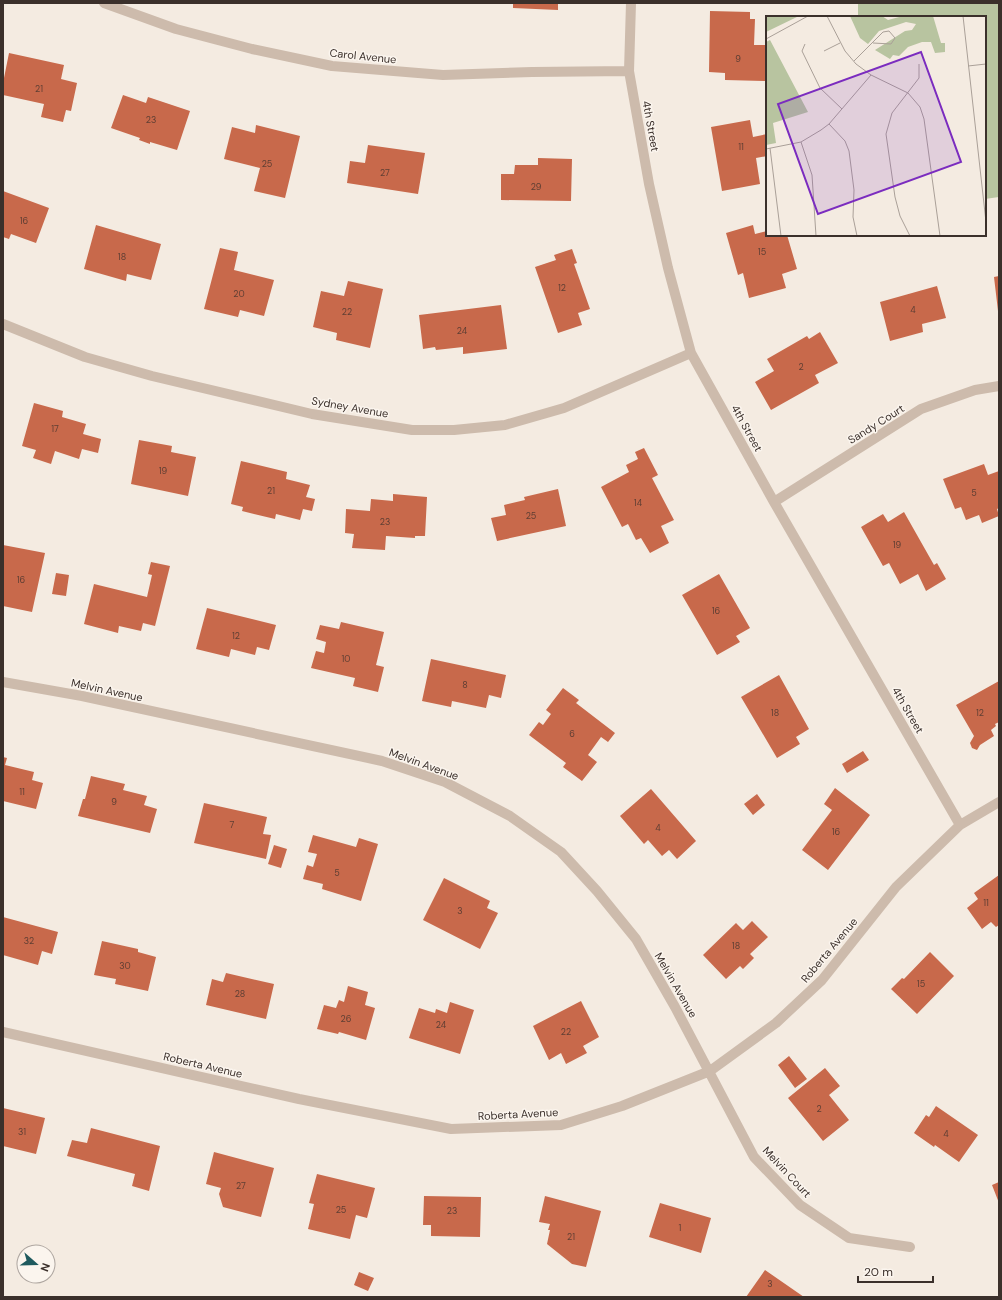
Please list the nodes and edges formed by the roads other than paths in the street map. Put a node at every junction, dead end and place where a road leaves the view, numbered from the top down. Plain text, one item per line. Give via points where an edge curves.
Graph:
1 (104, 3) edge
2 (632, 3) edge
3 (629, 71) junction
4 (3, 324) edge
5 (691, 353) junction
6 (999, 386) edge
7 (774, 502) junction
8 (3, 682) edge
9 (999, 802) edge
10 (960, 825) junction
11 (3, 1032) edge
12 (710, 1071) junction
13 (910, 1247) dead end

1 - 3 street, Carol Avenue via 176,29 332,66 443,75
2 - 3 street, 4th Street
3 - 5 street, 4th Street via 649,184
4 - 5 street, Sydney Avenue via 85,357 152,376 312,414 412,430 454,430 505,425 564,408
5 - 7 street, 4th Street
6 - 7 street, Sandy Court via 975,390 921,409
7 - 10 street, 4th Street
8 - 12 street, Melvin Avenue via 82,696 382,761 445,782 510,816 561,852 636,939
9 - 10 street, Roberta Avenue
10 - 12 street, Roberta Avenue via 896,887 822,980 776,1023
11 - 12 street, Roberta Avenue via 299,1099 451,1129 561,1125 622,1106
12 - 13 street, Melvin Court via 754,1157 800,1205 849,1238

